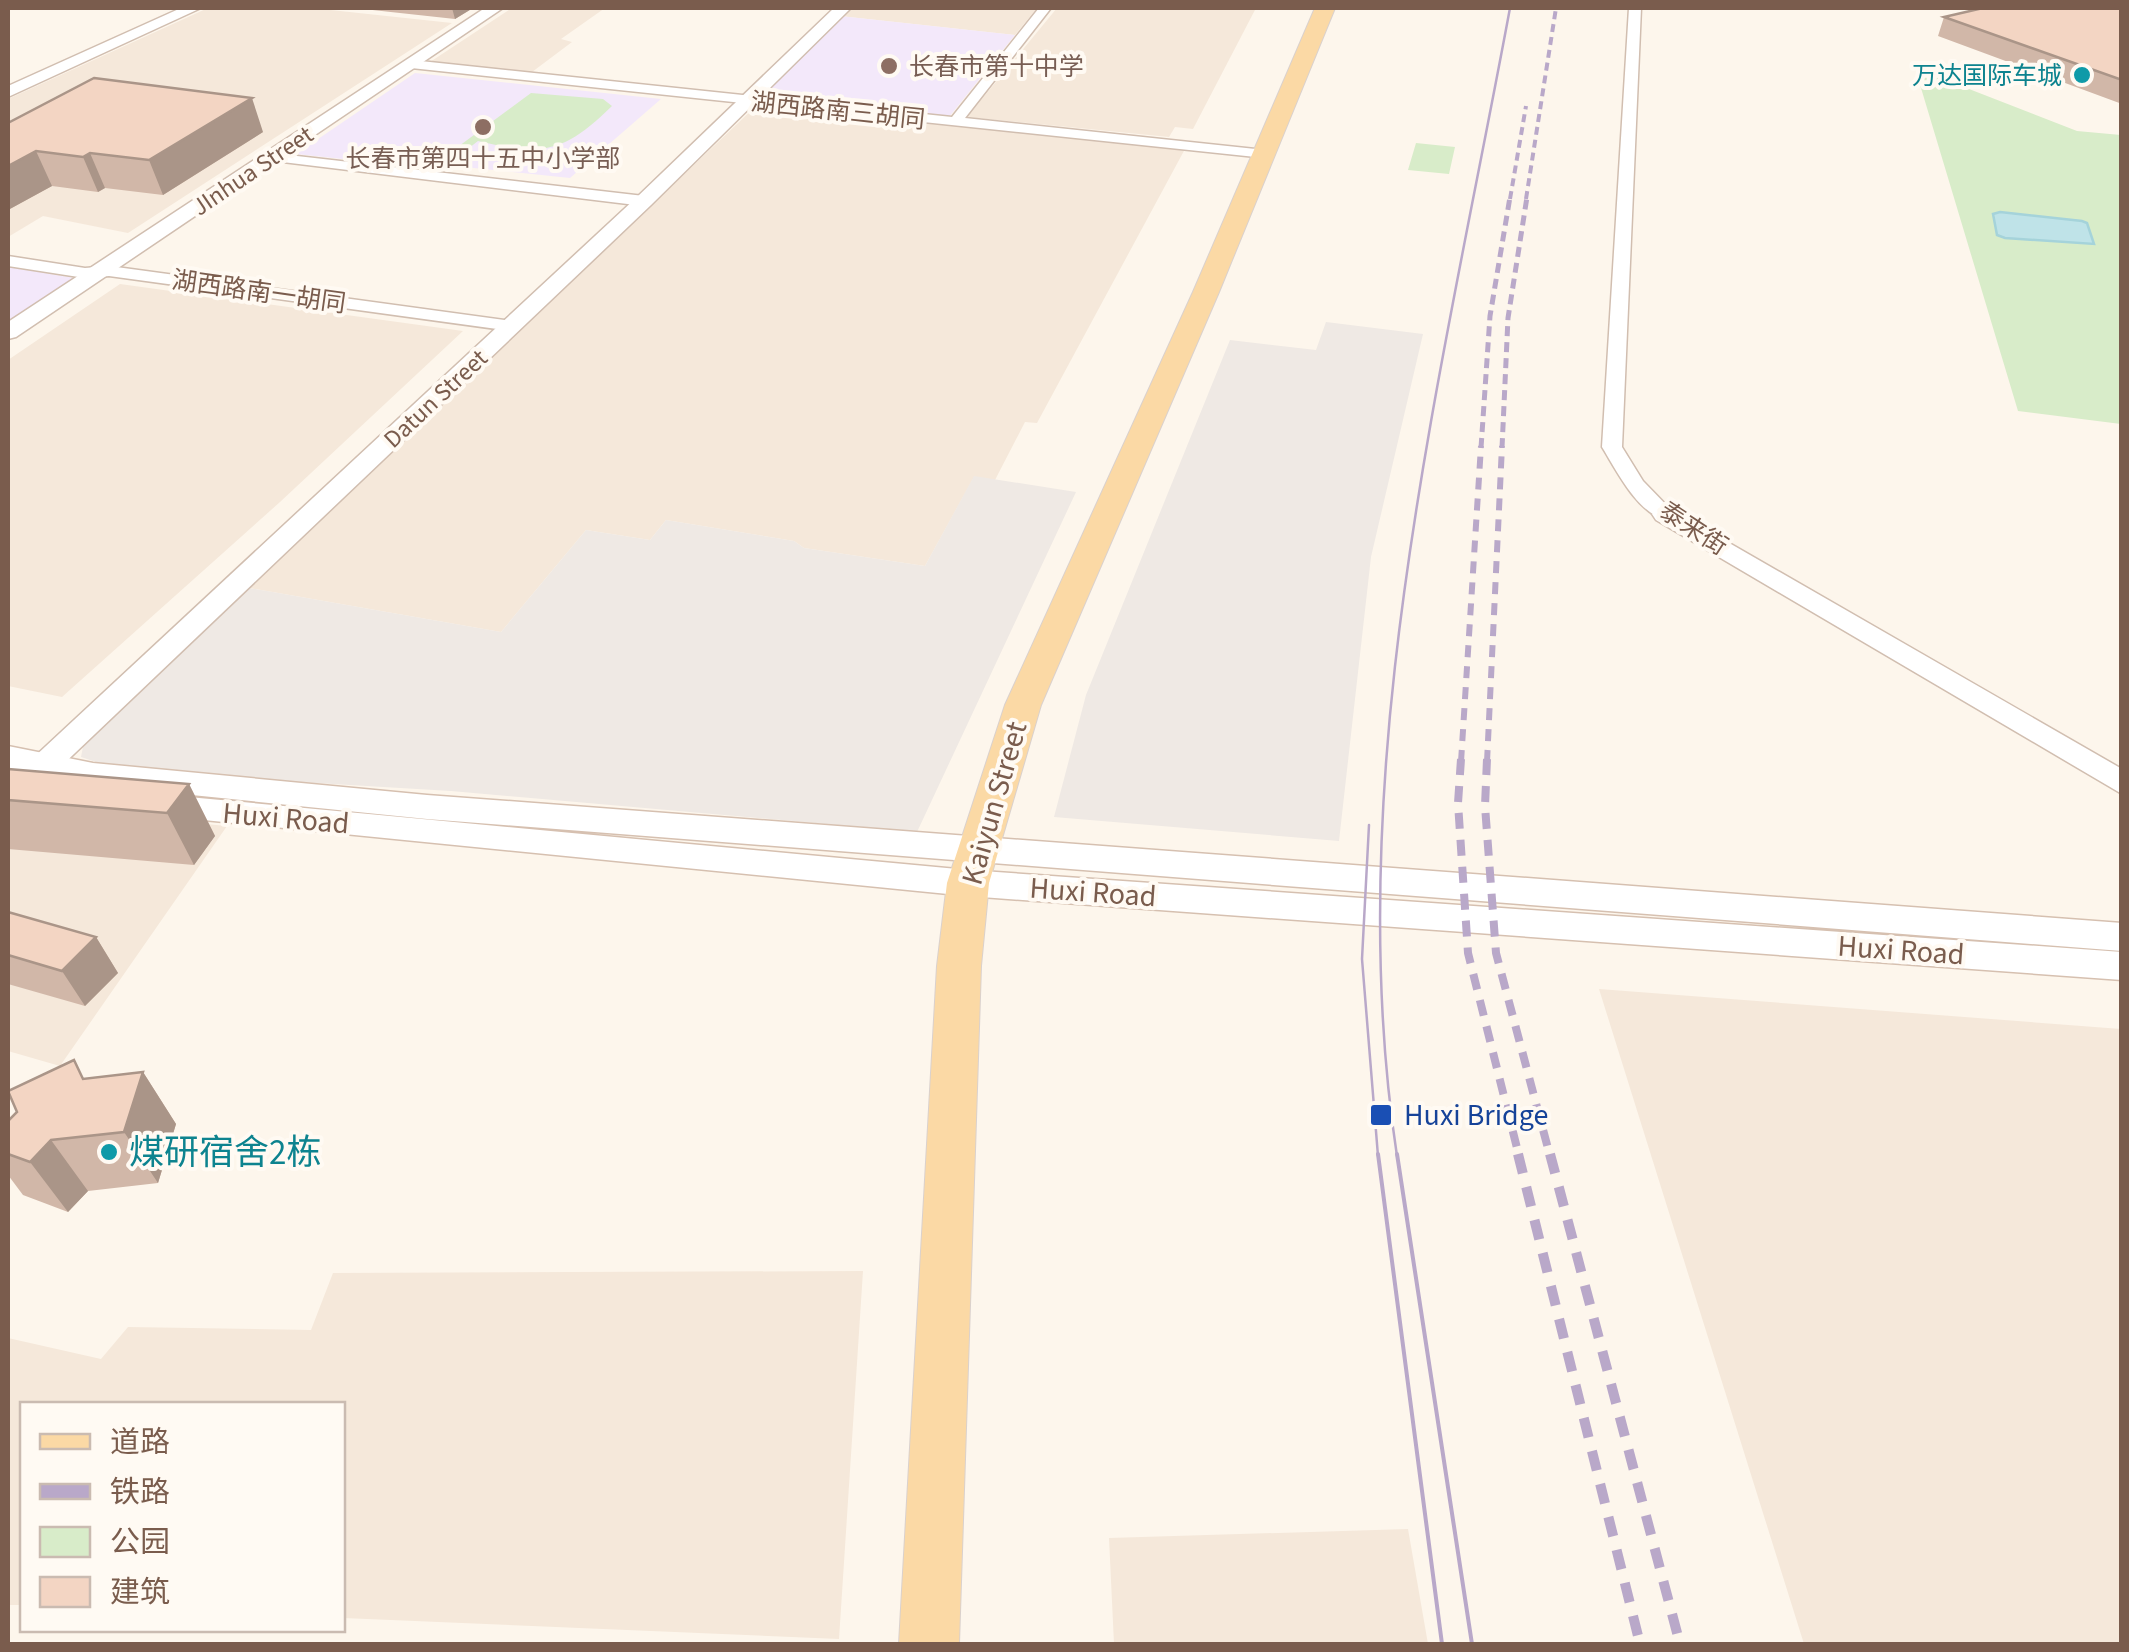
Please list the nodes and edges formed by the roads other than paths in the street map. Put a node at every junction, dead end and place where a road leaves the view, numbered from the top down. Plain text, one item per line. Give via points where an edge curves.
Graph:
1 (193, 8) edge
2 (495, 8) edge
3 (843, 8) edge
4 (1045, 8) edge
5 (1634, 8) edge
6 (1324, 11) edge
7 (411, 64) junction
8 (8, 92) edge
9 (747, 100) junction
10 (955, 122) junction
11 (1265, 154) junction
12 (271, 157) junction
13 (644, 200) junction
14 (8, 261) edge
15 (98, 272) junction
16 (511, 326) junction
17 (8, 332) edge
18 (1665, 514) joint
19 (8, 757) edge
20 (26, 779) edge
21 (2122, 783) edge
22 (972, 867) junction
23 (2122, 936) edge
24 (2122, 966) edge
25 (929, 1644) edge

1 - 8 street
2 - 7 street, JInhua Street
3 - 9 street, Datun Street
4 - 10 street
5 - 18 street, 泰来街 via 1612,447
6 - 11 main road, Kaiyun Street
7 - 9 street, 湖西路南三胡同
7 - 12 street, JInhua Street
9 - 10 street, 湖西路南三胡同
9 - 13 street, Datun Street
10 - 11 street, 湖西路南三胡同
11 - 22 main road, Kaiyun Street via 1023,705
12 - 13 street
12 - 15 street, JInhua Street
13 - 16 street, Datun Street
14 - 15 street, 湖西路南一胡同
15 - 16 street, 湖西路南一胡同
15 - 17 street, JInhua Street
16 - 20 street, Datun Street
18 - 21 street, 泰来街
19 - 20 main road, Huxi Road
20 - 22 main road, Huxi Road via 90,800
22 - 23 main road, Huxi Road
22 - 24 main road, Huxi Road
22 - 25 main road, Kaiyun Street via 959,966

